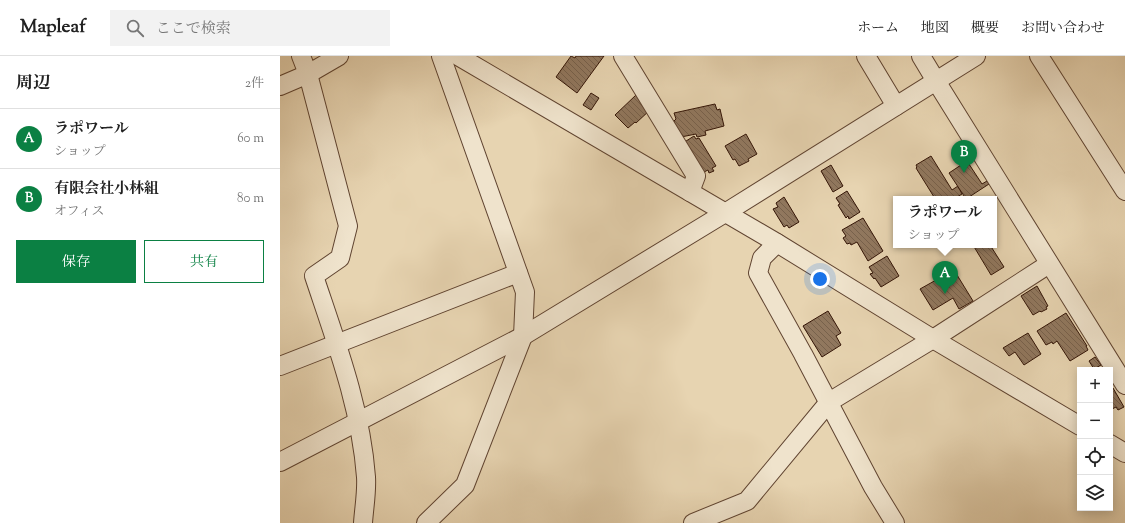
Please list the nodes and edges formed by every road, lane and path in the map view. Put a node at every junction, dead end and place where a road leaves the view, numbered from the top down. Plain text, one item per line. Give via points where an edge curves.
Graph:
1 (301, 56) edge
2 (339, 56) edge
3 (441, 56) edge
4 (458, 56) edge
5 (623, 56) edge
6 (866, 56) edge
7 (921, 56) edge
8 (976, 56) edge
9 (1039, 56) edge
10 (308, 74) junction
11 (936, 81) junction
12 (280, 86) edge
13 (896, 106) junction
14 (1125, 191) edge
15 (690, 192) junction
16 (725, 213) junction
17 (776, 243) junction
18 (1049, 264) junction
19 (518, 274) junction
20 (523, 336) junction
21 (933, 339) junction
22 (336, 343) junction
23 (280, 366) edge
24 (1125, 385) edge
25 (828, 402) junction
26 (359, 422) junction
27 (1077, 424) edge
28 (1113, 446) edge
29 (1125, 453) edge
30 (280, 462) edge
31 (363, 523) edge
32 (426, 523) edge
33 (693, 523) edge
34 (895, 523) edge

1 - 10 street
2 - 10 street
3 - 19 street
4 - 15 street
5 - 15 street via 696,176
6 - 13 street
7 - 11 street
8 - 11 street
9 - 14 street
10 - 12 street
10 - 22 street via 348,226 340,258 314,276
11 - 13 street
11 - 18 street
13 - 16 street
15 - 16 street
16 - 17 street
16 - 20 street
17 - 21 street
17 - 25 street via 762,258 758,273
18 - 21 street
18 - 24 street
19 - 20 street via 525,292
19 - 22 street
20 - 26 street
20 - 32 street via 465,485
21 - 25 street
21 - 27 street
22 - 23 street
22 - 26 street
25 - 33 street via 747,501
25 - 34 street
26 - 30 street
26 - 31 street via 366,478
28 - 29 street

